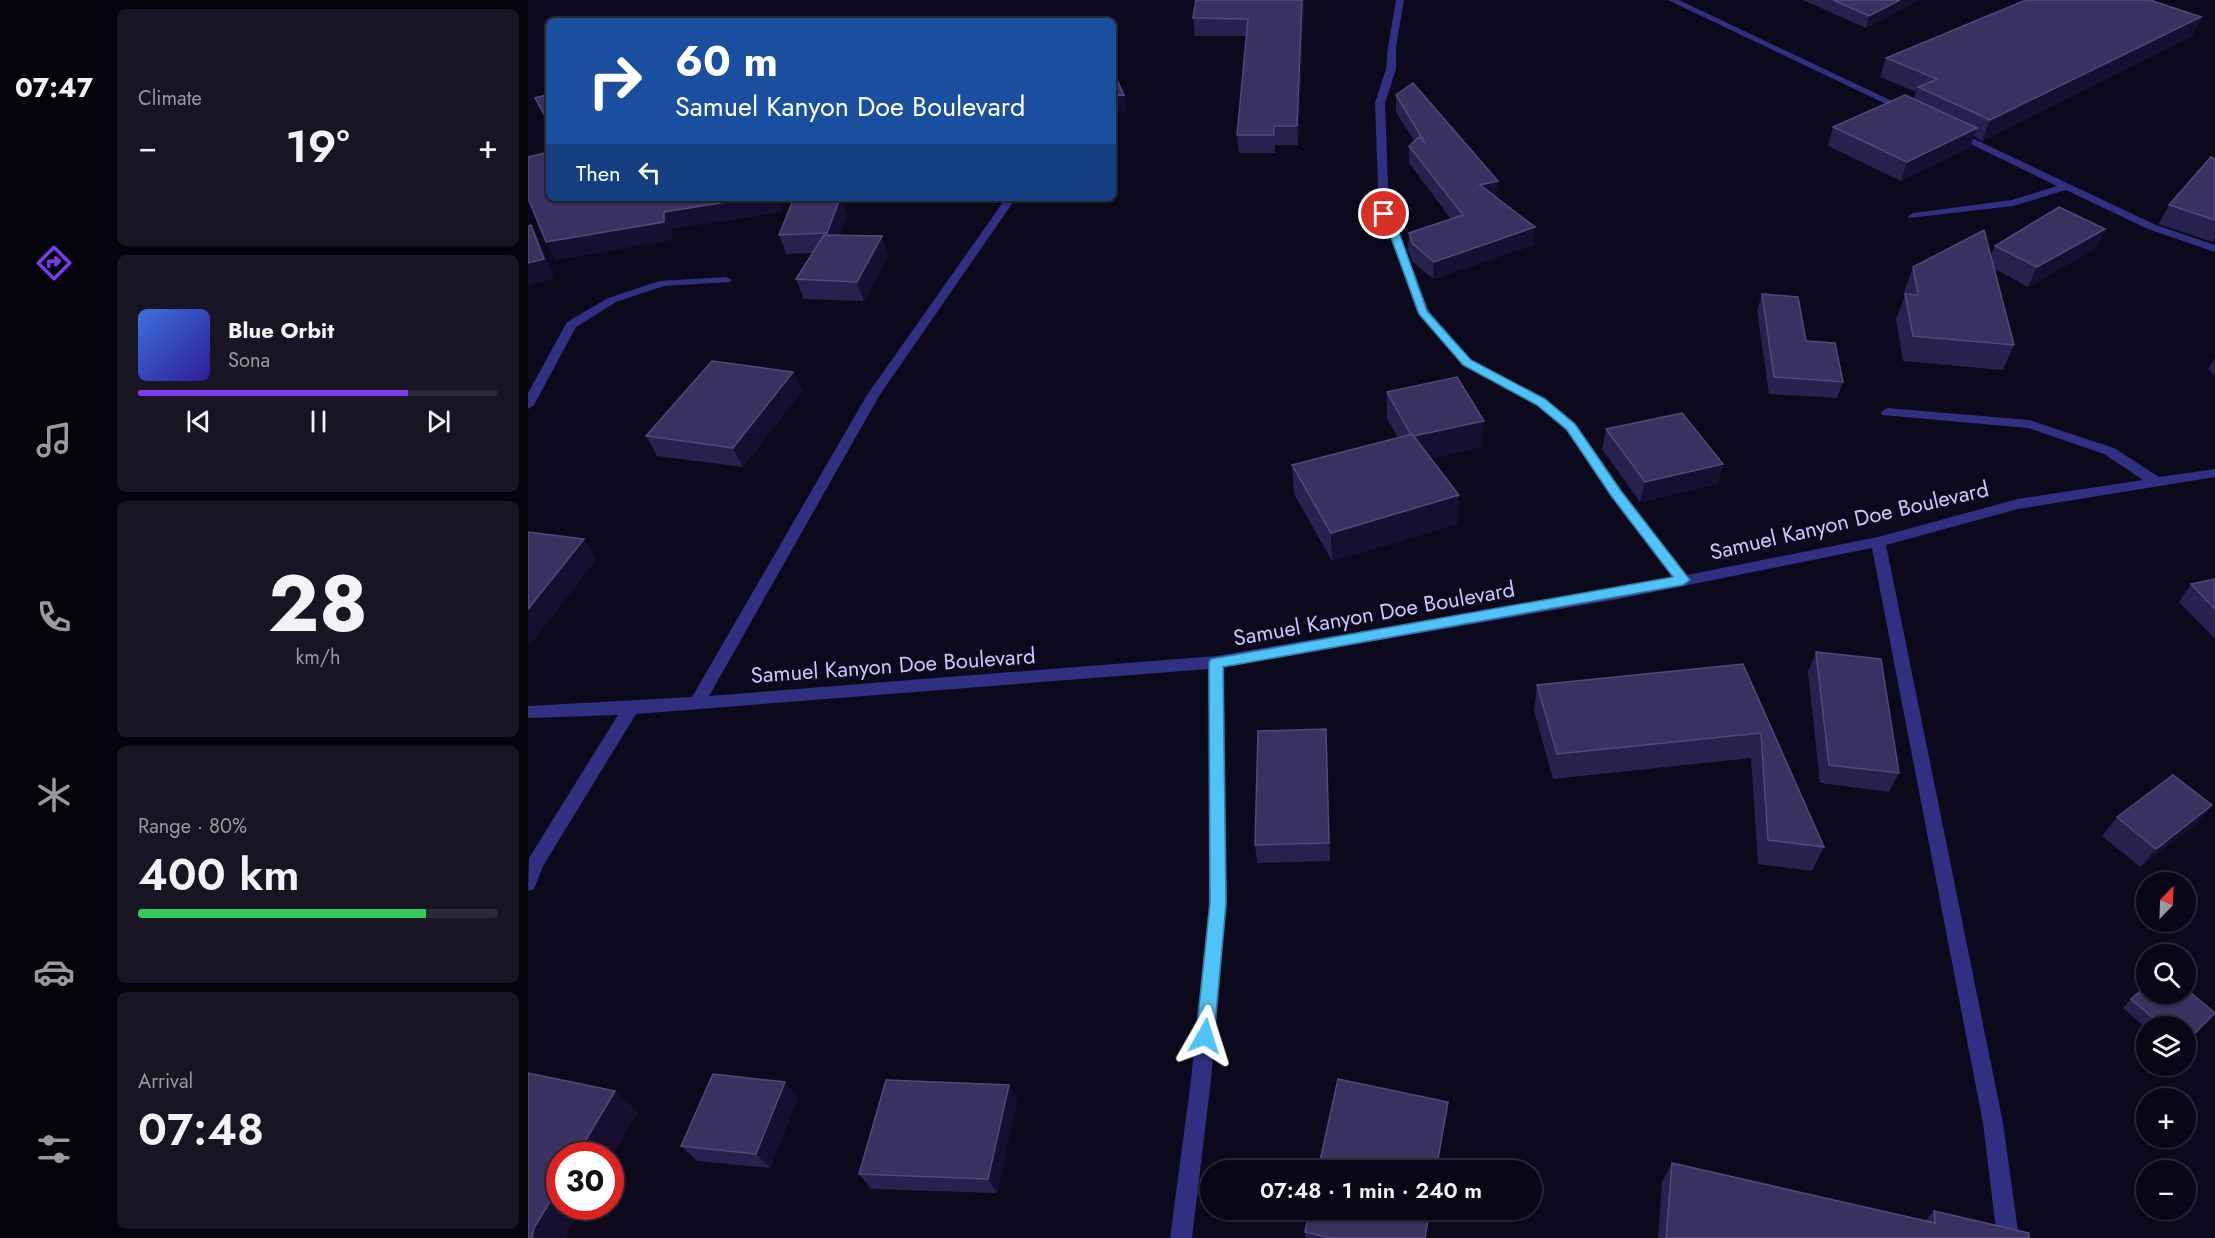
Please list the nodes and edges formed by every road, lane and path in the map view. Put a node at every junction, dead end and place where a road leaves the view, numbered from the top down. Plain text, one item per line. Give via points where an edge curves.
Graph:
1 (1400, 0) edge
2 (1672, 0) edge
3 (1918, 116) edge
4 (1950, 131) edge
5 (2067, 186) junction
6 (1009, 201) edge
7 (1913, 216) dead end
8 (2215, 249) edge
9 (726, 280) dead end
10 (528, 405) edge
11 (1887, 412) dead end
12 (2215, 473) edge
13 (2156, 482) junction
14 (1878, 542) junction
15 (1683, 580) junction
16 (1216, 662) junction
17 (697, 703) junction
18 (631, 708) junction
19 (528, 712) edge
20 (528, 882) edge
21 (1181, 1238) edge
22 (2008, 1238) edge

1 - 15 street via 1391,69 1380,103 1384,214 1422,312 1467,363 1541,402 1571,427
2 - 3 street
4 - 5 street
5 - 7 street via 2013,203
5 - 8 street via 2152,226
6 - 17 street via 873,395
9 - 10 street via 663,283 612,300 571,325
11 - 13 street via 2029,424 2109,451
12 - 13 street, Samuel Kanyon Doe Boulevard
13 - 14 street, Samuel Kanyon Doe Boulevard via 2018,504
14 - 15 street, Samuel Kanyon Doe Boulevard
14 - 22 street via 1993,1123
15 - 16 street, Samuel Kanyon Doe Boulevard
16 - 17 street, Samuel Kanyon Doe Boulevard
16 - 21 street via 1218,903
17 - 18 street, Samuel Kanyon Doe Boulevard
18 - 19 street, Samuel Kanyon Doe Boulevard
18 - 20 street via 535,863

